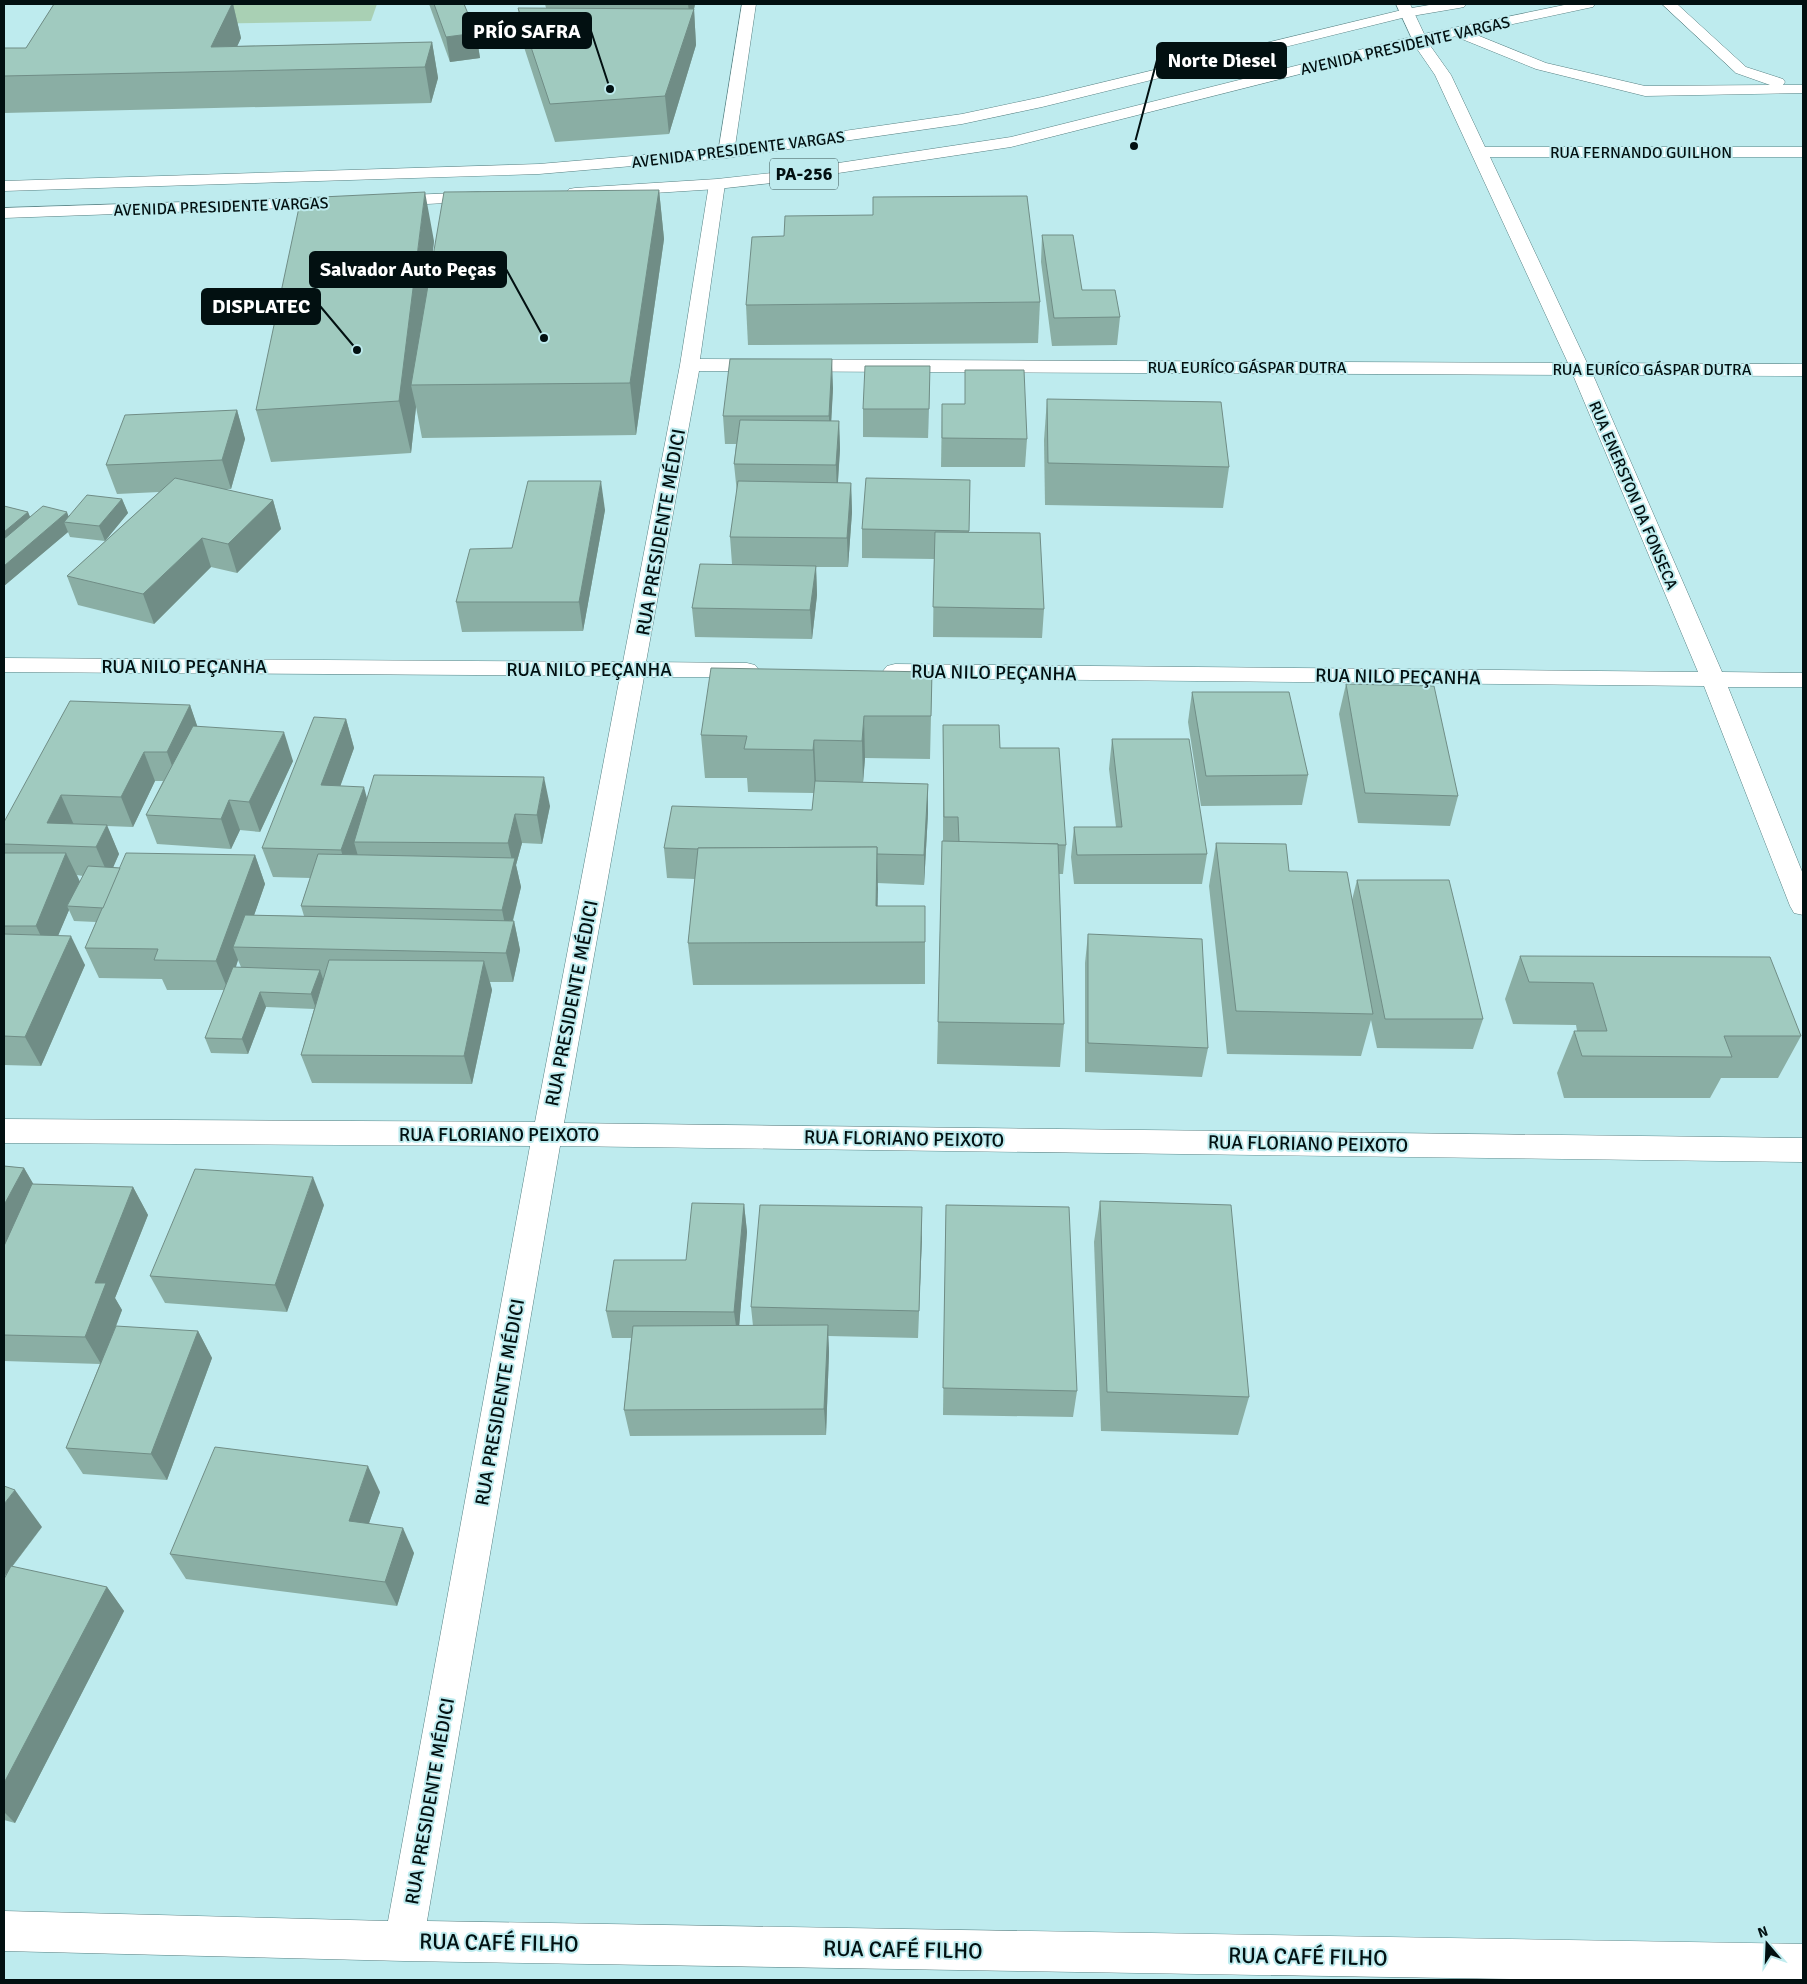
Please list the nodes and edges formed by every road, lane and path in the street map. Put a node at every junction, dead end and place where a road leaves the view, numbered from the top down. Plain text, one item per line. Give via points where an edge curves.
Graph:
1 (749, 4) edge
2 (1459, 4) edge
3 (1588, 4) edge
4 (1669, 4) edge
5 (1405, 9) edge
6 (1457, 32) junction
7 (1419, 40) junction
8 (1802, 89) edge
9 (1479, 152) junction
10 (1803, 152) edge
11 (726, 153) junction
12 (717, 184) junction
13 (4, 186) edge
14 (558, 194) edge
15 (498, 196) edge
16 (372, 201) edge
17 (353, 202) edge
18 (4, 213) edge
19 (690, 365) junction
20 (1580, 368) junction
21 (1803, 370) edge
22 (4, 665) edge
23 (635, 669) junction
24 (765, 670) edge
25 (874, 671) edge
26 (1713, 679) junction
27 (1803, 680) edge
28 (1803, 906) edge
29 (4, 1131) edge
30 (547, 1134) junction
31 (1803, 1150) edge
32 (4, 1931) edge
33 (404, 1941) junction
34 (1803, 1964) edge

1 - 11 street
2 - 5 street, AVENIDA PRESIDENTE VARGAS / PA-256
3 - 6 street, AVENIDA PRESIDENTE VARGAS / PA-256
4 - 8 street via 1741,70
5 - 7 street, RUA ENERSTON DA FONSECA
5 - 11 street, AVENIDA PRESIDENTE VARGAS / PA-256 via 1042,102 962,119
6 - 7 street, AVENIDA PRESIDENTE VARGAS / PA-256
6 - 8 street via 1541,66 1645,91
7 - 9 street, RUA ENERSTON DA FONSECA via 1443,75
7 - 12 street, AVENIDA PRESIDENTE VARGAS / PA-256 via 1011,142 854,167
9 - 10 street, RUA FERNANDO GUILHON
9 - 20 street, RUA ENERSTON DA FONSECA
11 - 13 street, AVENIDA PRESIDENTE VARGAS / PA-256 via 538,169
12 - 14 street, AVENIDA PRESIDENTE VARGAS / PA-256
12 - 19 street, RUA PRESIDENTE MÉDICI
15 - 16 street
17 - 18 street, AVENIDA PRESIDENTE VARGAS
19 - 20 street, RUA EURÍCO GÁSPAR DUTRA
19 - 23 street, RUA PRESIDENTE MÉDICI
20 - 21 street, RUA EURÍCO GÁSPAR DUTRA
20 - 26 street, RUA ENERSTON DA FONSECA
22 - 23 street, RUA NILO PEÇANHA
23 - 24 street, RUA NILO PEÇANHA
23 - 30 street, RUA PRESIDENTE MÉDICI
25 - 26 street, RUA NILO PEÇANHA
26 - 27 street, RUA NILO PEÇANHA
26 - 28 street, RUA ENERSTON DA FONSECA
29 - 30 street, RUA FLORIANO PEIXOTO
30 - 31 street, RUA FLORIANO PEIXOTO
30 - 33 street, RUA PRESIDENTE MÉDICI
32 - 33 street, RUA CAFÉ FILHO
33 - 34 street, RUA CAFÉ FILHO

